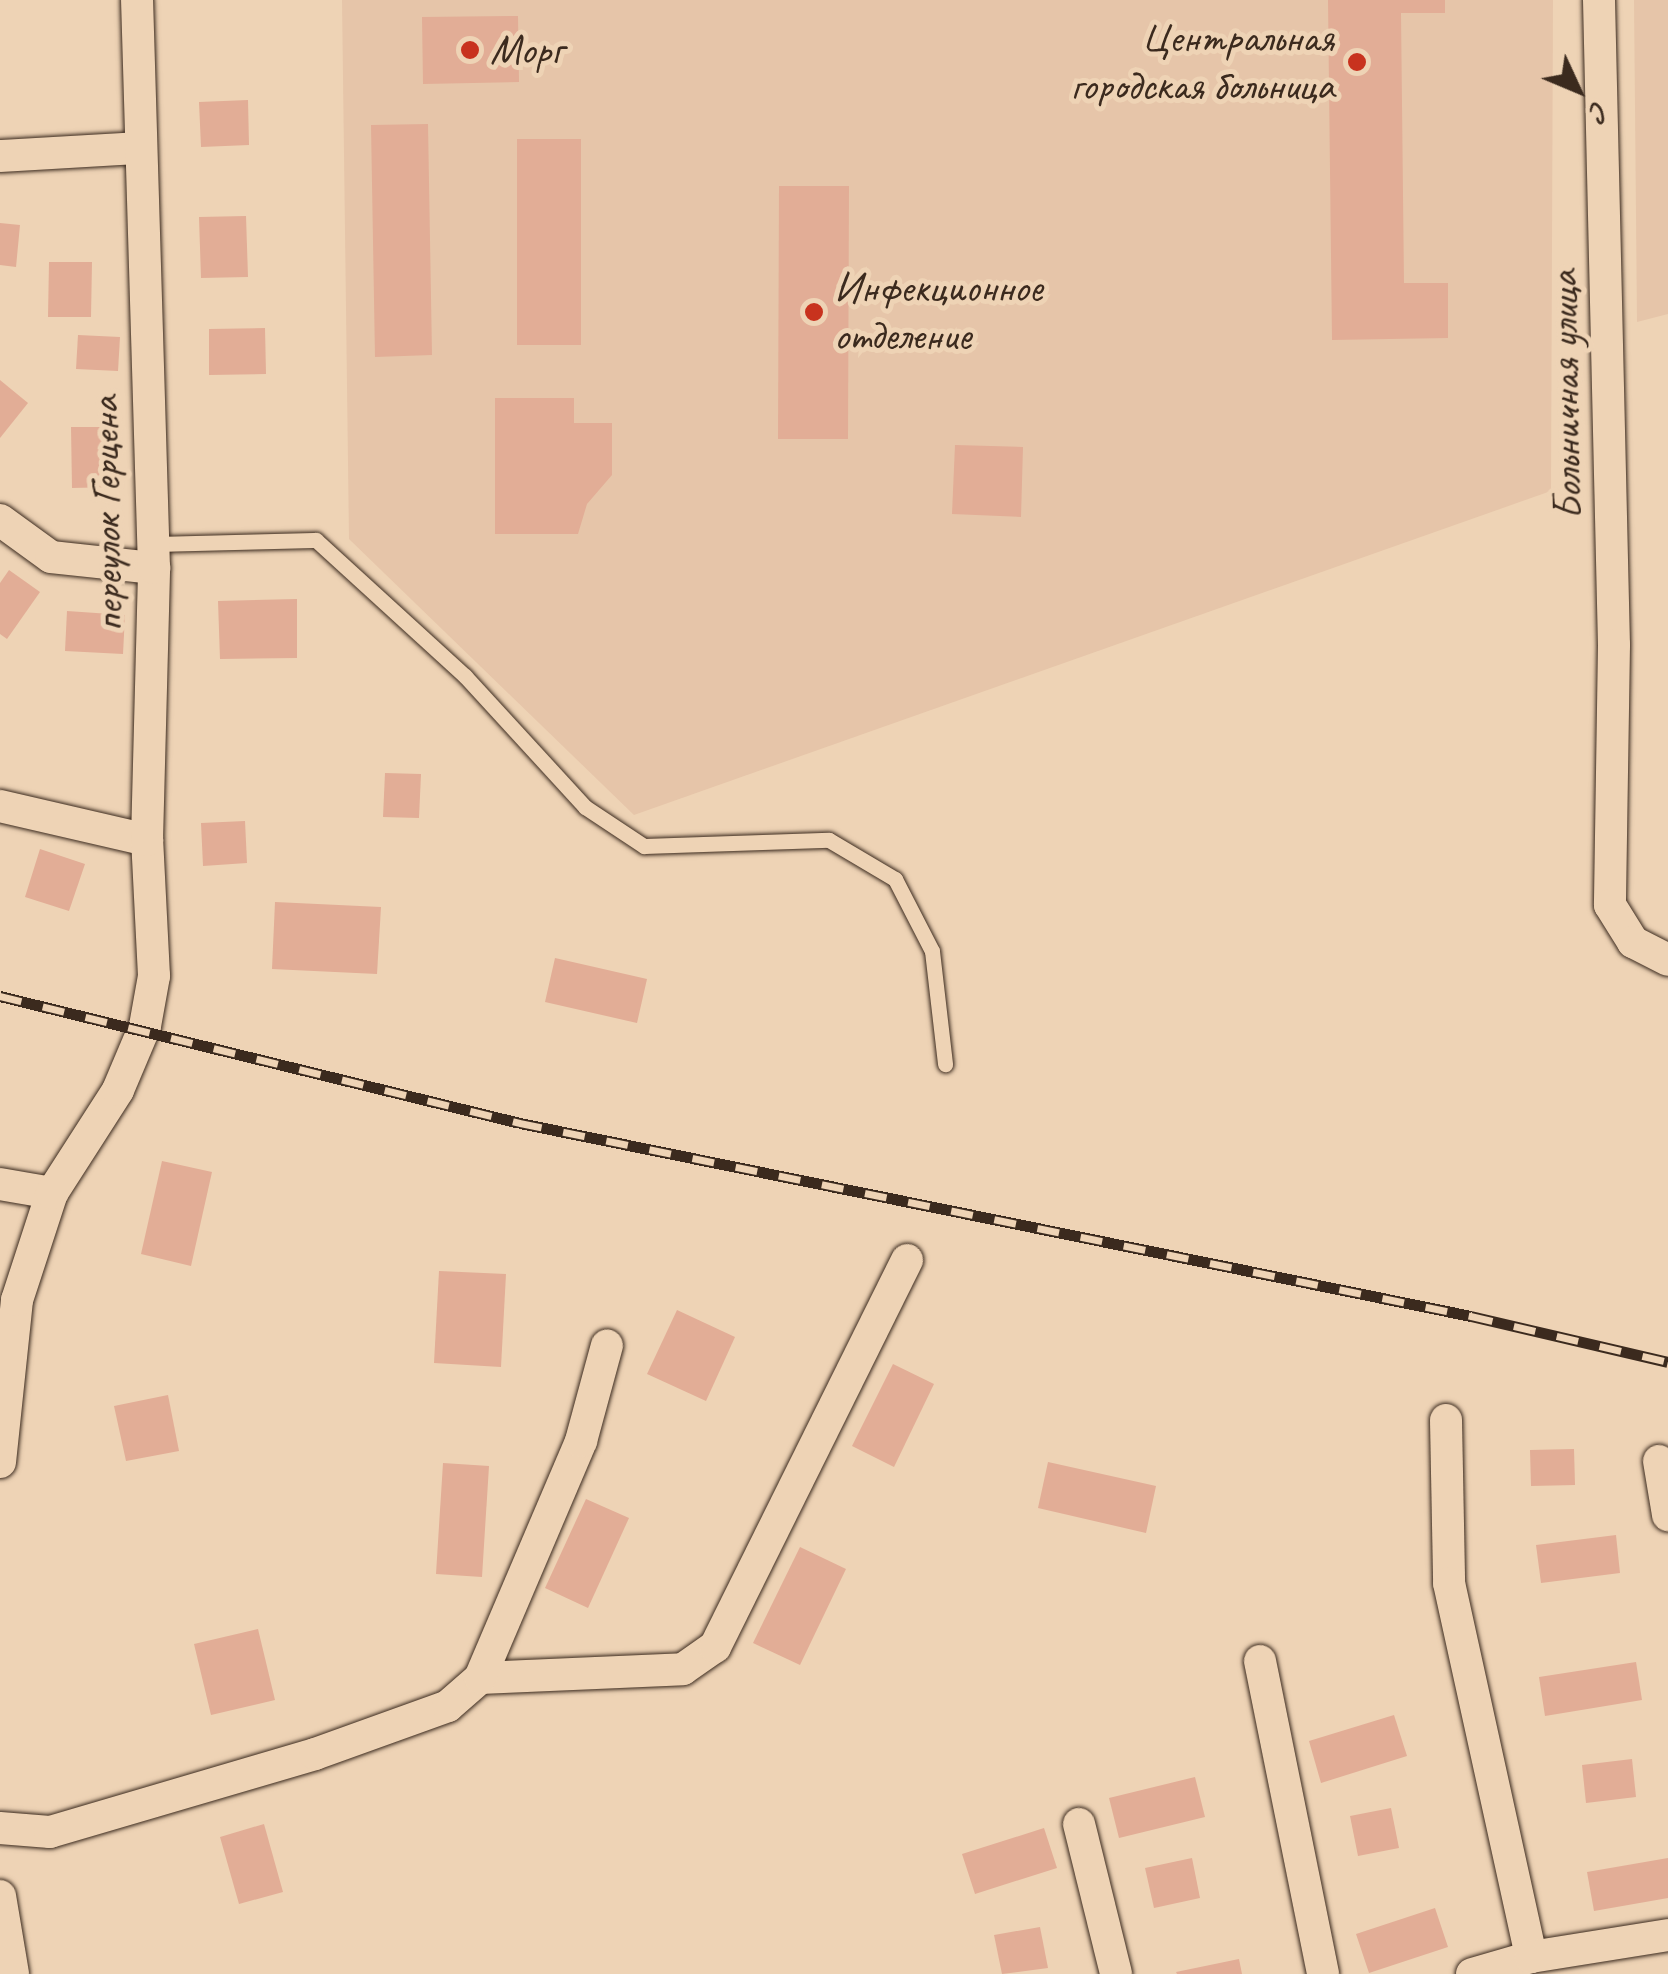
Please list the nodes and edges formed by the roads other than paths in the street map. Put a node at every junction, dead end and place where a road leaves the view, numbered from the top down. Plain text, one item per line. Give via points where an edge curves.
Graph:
1 (137, 0) edge
2 (1599, 0) edge
3 (138, 148) junction
4 (0, 156) edge
5 (0, 520) edge
6 (153, 556) junction
7 (0, 806) edge
8 (147, 840) junction
9 (1668, 960) edge
10 (945, 1064) dead end
11 (0, 1184) edge
12 (52, 1193) junction
13 (907, 1260) dead end
14 (7, 1340) edge
15 (607, 1345) dead end
16 (1446, 1420) dead end
17 (1659, 1461) dead end
18 (0, 1462) edge
19 (1668, 1515) edge
20 (1260, 1660) dead end
21 (480, 1678) junction
22 (1079, 1824) dead end
23 (0, 1828) edge
24 (2, 1917) edge
25 (1668, 1936) edge
26 (1530, 1957) junction
27 (1577, 1962) edge
28 (13, 1974) edge
29 (1116, 1974) edge
30 (1323, 1974) edge
31 (1472, 1974) edge

1 - 3 street, переулок Герцена
2 - 9 street, Больничная улица via 1610,906 1634,942
3 - 4 street
3 - 6 street, переулок Герцена
5 - 6 street via 51,557
6 - 8 street, переулок Герцена
6 - 10 lane via 316,540 465,676 585,807 644,846 829,840 895,880 932,950
7 - 8 street
8 - 12 street, переулок Герцена via 154,976 145,1026 118,1090
11 - 12 street
12 - 14 street, переулок Герцена
13 - 21 street via 715,1647 683,1669
14 - 18 street, переулок Герцена
15 - 21 street via 582,1441
16 - 26 street via 1449,1583
17 - 19 street
20 - 30 street
21 - 23 street via 448,1706 315,1754 50,1832
22 - 29 street
24 - 28 street
25 - 27 street
26 - 27 street
26 - 31 street

